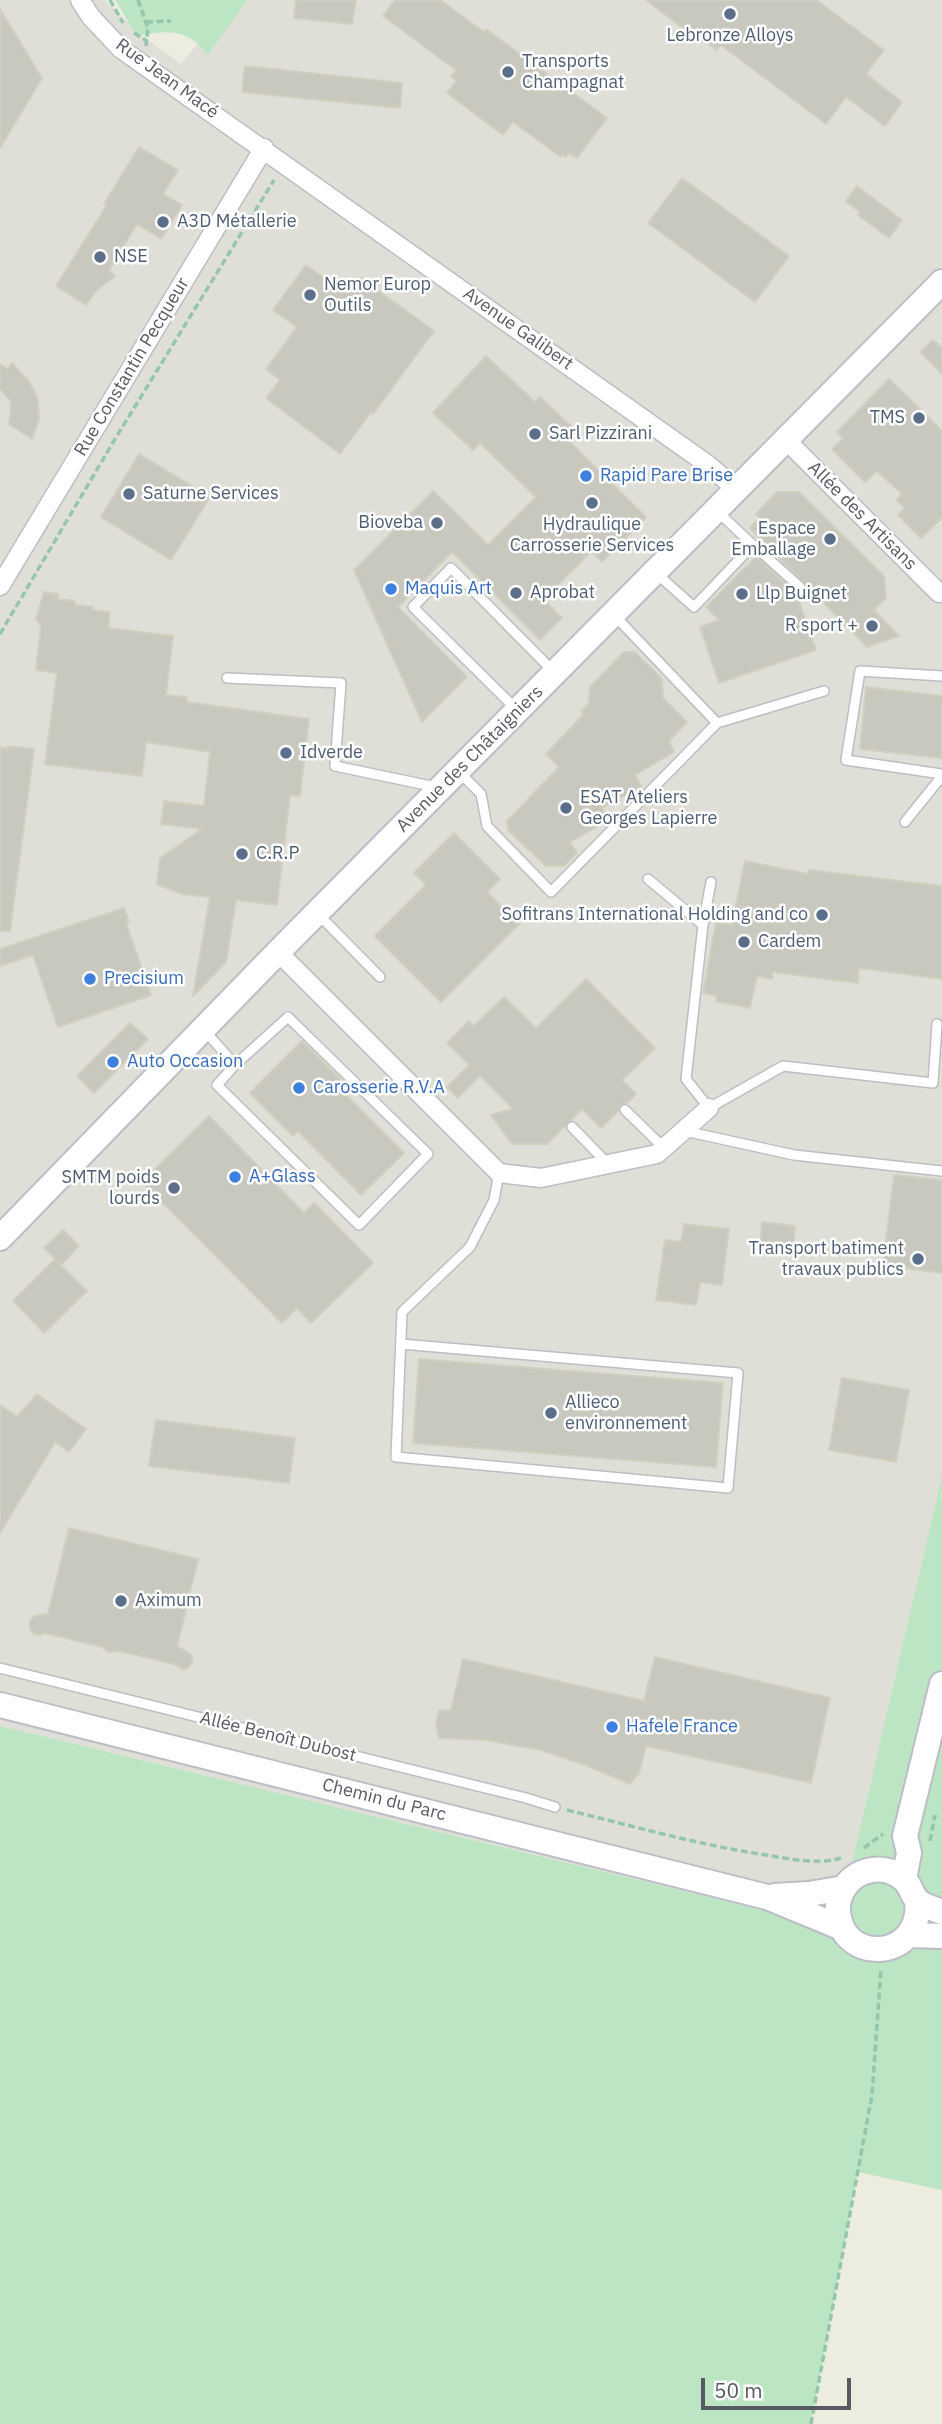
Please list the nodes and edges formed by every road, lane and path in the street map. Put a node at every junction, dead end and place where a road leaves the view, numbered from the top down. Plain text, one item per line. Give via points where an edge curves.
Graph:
1 (80, 0) edge
2 (110, 0) edge
3 (138, 0) edge
4 (171, 21) dead end
5 (146, 22) junction
6 (147, 41) junction
7 (144, 65) junction
8 (264, 148) junction
9 (284, 163) junction
10 (942, 282) edge
11 (785, 439) junction
12 (736, 489) junction
13 (716, 510) junction
14 (753, 545) junction
15 (655, 572) junction
16 (0, 586) edge
17 (800, 587) dead end
18 (940, 593) edge
19 (613, 614) junction
20 (0, 634) edge
21 (555, 673) junction
22 (942, 676) edge
23 (227, 678) dead end
24 (824, 691) dead end
25 (518, 710) junction
26 (717, 723) junction
27 (942, 775) edge
28 (450, 780) junction
29 (905, 822) dead end
30 (648, 879) dead end
31 (711, 882) dead end
32 (317, 913) junction
33 (703, 925) junction
34 (278, 952) junction
35 (380, 977) dead end
36 (937, 1024) dead end
37 (204, 1030) junction
38 (235, 1065) junction
39 (709, 1108) junction
40 (625, 1110) dead end
41 (572, 1127) dead end
42 (684, 1131) junction
43 (664, 1148) junction
44 (608, 1164) junction
45 (942, 1171) edge
46 (499, 1173) junction
47 (0, 1238) edge
48 (401, 1344) junction
49 (0, 1668) edge
50 (942, 1684) edge
51 (0, 1705) edge
52 (555, 1807) joint
53 (897, 1833) junction
54 (845, 1857) dead end
55 (863, 1862) junction
56 (844, 1888) junction
57 (911, 1890) junction
58 (767, 1896) junction
59 (942, 1912) edge
60 (842, 1928) junction
61 (909, 1935) junction
62 (942, 1936) edge
63 (882, 1950) junction
64 (811, 2424) edge

1 - 7 street, Rue Jean Macé via 121,49
2 - 6 path via 127,28
3 - 5 path
4 - 5 path
5 - 6 path
6 - 7 path
7 - 8 street, Rue Jean Macé
8 - 9 street, Avenue Galibert
8 - 16 street, Rue Constantin Pecqueur
9 - 12 street, Avenue Galibert
9 - 20 path
10 - 11 street, Avenue des Châtaigniers
11 - 12 street, Avenue des Châtaigniers
11 - 18 street, Allée des Artisans
12 - 13 street, Avenue des Châtaigniers
13 - 14 lane
13 - 15 street, Avenue des Châtaigniers
14 - 15 lane via 694,607
14 - 17 lane
15 - 19 street, Avenue des Châtaigniers
19 - 21 street, Avenue des Châtaigniers
19 - 26 lane
21 - 25 street, Avenue des Châtaigniers
21 - 25 lane via 450,568 413,607
22 - 27 lane via 860,671 846,760
23 - 28 lane via 341,683 335,766
24 - 26 lane
25 - 28 street, Avenue des Châtaigniers
26 - 28 lane via 551,892 487,827 481,794
27 - 29 lane
28 - 32 street, Avenue des Châtaigniers
30 - 33 lane
31 - 33 lane
32 - 34 street, Avenue des Châtaigniers
32 - 35 lane
33 - 39 lane via 685,1079
34 - 37 street, Avenue des Châtaigniers
34 - 46 street
36 - 39 lane via 933,1083 783,1066
37 - 38 lane
37 - 47 street, Avenue des Châtaigniers
38 - 38 lane via 217,1085 359,1225 428,1154 288,1017
39 - 42 street
40 - 43 lane
41 - 44 lane
42 - 43 street
42 - 45 lane via 794,1155
43 - 44 street via 657,1154
44 - 46 street via 541,1178
46 - 48 lane via 494,1200 470,1247 402,1312
48 - 48 lane via 396,1457 728,1488 738,1373
49 - 52 lane, Allée Benoît Dubost
50 - 53 street
51 - 58 street, Chemin du Parc
52 - 54 path via 733,1850 819,1861
53 - 55 path
53 - 55 street via 877,1857
53 - 57 street via 908,1853
55 - 56 street
55 - 57 street via 894,1873
56 - 58 street
56 - 60 street via 838,1904
57 - 59 street
57 - 61 street via 917,1919
58 - 60 street
60 - 63 street via 859,1945
61 - 62 street
61 - 63 street
63 - 64 path via 872,2095

